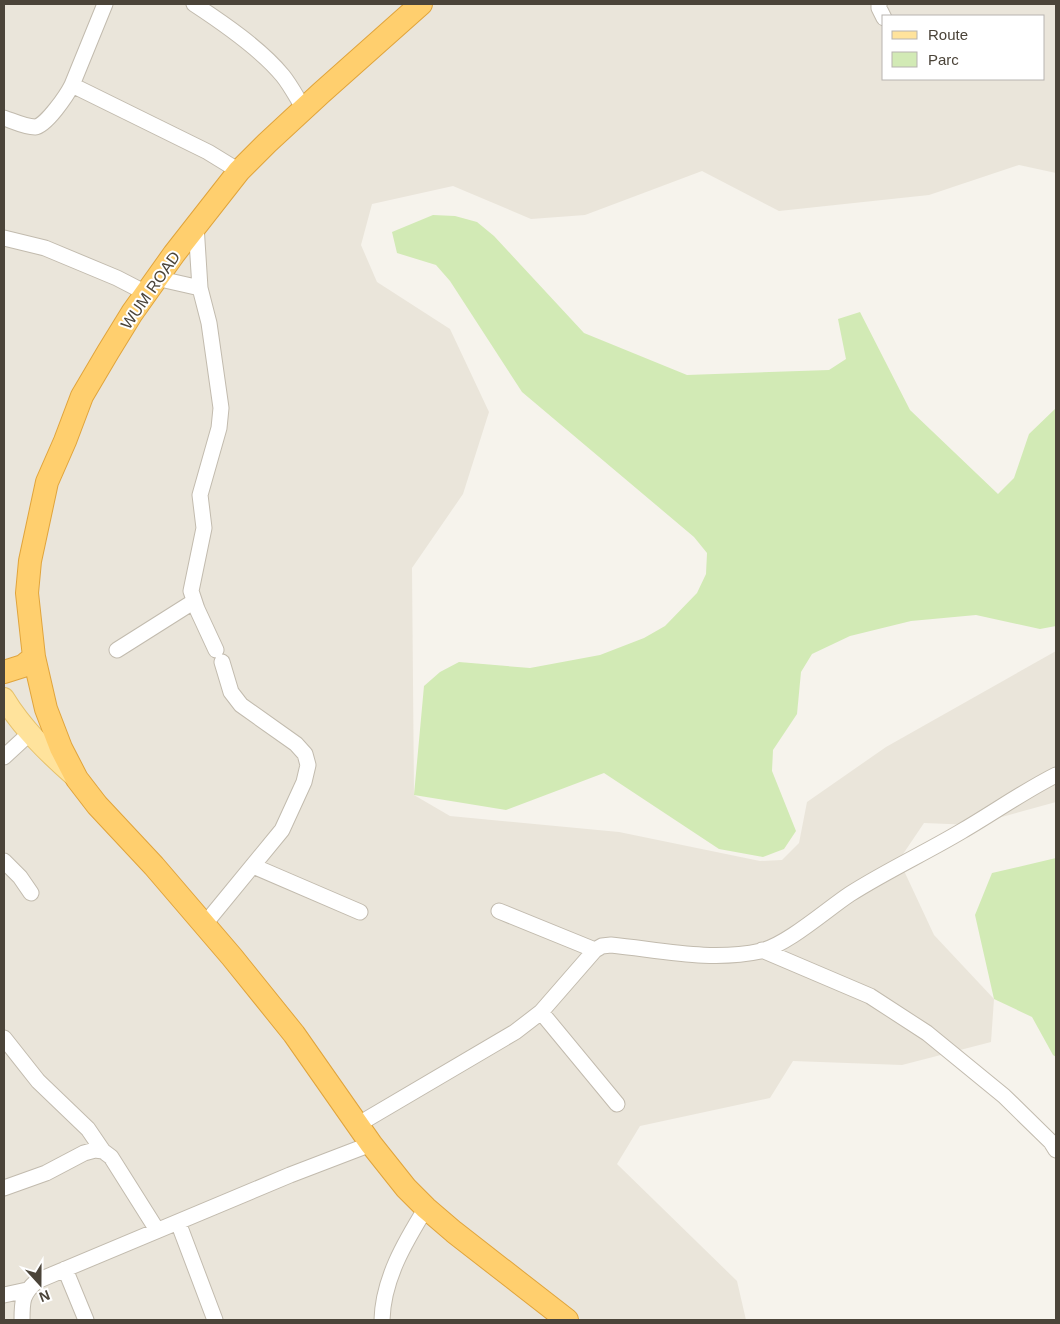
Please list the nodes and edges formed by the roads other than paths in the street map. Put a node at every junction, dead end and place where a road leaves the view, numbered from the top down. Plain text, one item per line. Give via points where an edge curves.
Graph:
1 (105, 4) edge
2 (194, 4) edge
3 (421, 4) edge
4 (72, 85) junction
5 (304, 108) junction
6 (4, 118) edge
7 (239, 171) junction
8 (196, 225) junction
9 (4, 238) edge
10 (151, 285) junction
11 (200, 288) junction
12 (194, 602) junction
13 (117, 650) dead end
14 (34, 657) junction
15 (4, 672) edge
16 (4, 698) edge
17 (30, 733) junction
18 (4, 757) edge
19 (1056, 776) edge
20 (77, 778) junction
21 (4, 861) edge
22 (253, 866) junction
23 (31, 893) dead end
24 (499, 911) dead end
25 (360, 912) dead end
26 (204, 925) junction
27 (595, 950) junction
28 (762, 950) junction
29 (541, 1012) junction
30 (4, 1038) edge
31 (617, 1104) dead end
32 (357, 1125) junction
33 (371, 1144) junction
34 (103, 1150) junction
35 (1056, 1150) edge
36 (4, 1188) edge
37 (426, 1208) junction
38 (178, 1222) junction
39 (157, 1230) junction
40 (64, 1269) junction
41 (27, 1290) junction
42 (4, 1295) edge
43 (22, 1320) edge
44 (86, 1320) edge
45 (215, 1320) edge
46 (382, 1320) edge
47 (567, 1320) edge

1 - 4 street
2 - 5 street via 227,25 270,63
3 - 5 highway, WUM ROAD
4 - 6 street via 38,126
4 - 7 street via 208,152
5 - 7 highway, WUM ROAD
7 - 8 highway, WUM ROAD
8 - 10 highway, WUM ROAD
8 - 11 street
9 - 10 street via 45,248 117,278
10 - 11 street
10 - 14 highway, WUM ROAD via 82,396 47,482 30,561 27,593
11 - 12 street via 209,323 221,408 219,428 200,495 204,528 191,591
12 - 13 street
12 - 22 street via 219,656 231,692 241,705 296,744 305,754 308,765 304,782 282,830
14 - 15 highway via 22,666
14 - 20 highway, WUM ROAD via 46,709
16 - 17 main road
17 - 18 street
17 - 20 main road
19 - 28 street via 879,876 782,942
20 - 26 highway, WUM ROAD via 97,805
21 - 23 street
22 - 25 street
22 - 26 street
24 - 27 street
26 - 32 highway, WUM ROAD via 294,1034
27 - 28 street via 611,945 700,956
27 - 29 street
28 - 35 street via 870,996 927,1033 1004,1096
29 - 31 street
29 - 32 street via 515,1032
30 - 34 street via 38,1081 88,1129
32 - 33 highway, WUM ROAD
33 - 37 highway, WUM ROAD
33 - 38 street
34 - 36 street via 84,1153 46,1173
34 - 39 street via 111,1156
37 - 46 street via 390,1277 382,1304
37 - 47 highway, WUM ROAD
38 - 39 street
38 - 45 street
39 - 40 street
40 - 41 street via 37,1281
40 - 44 street
41 - 42 street
41 - 43 street via 22,1302

